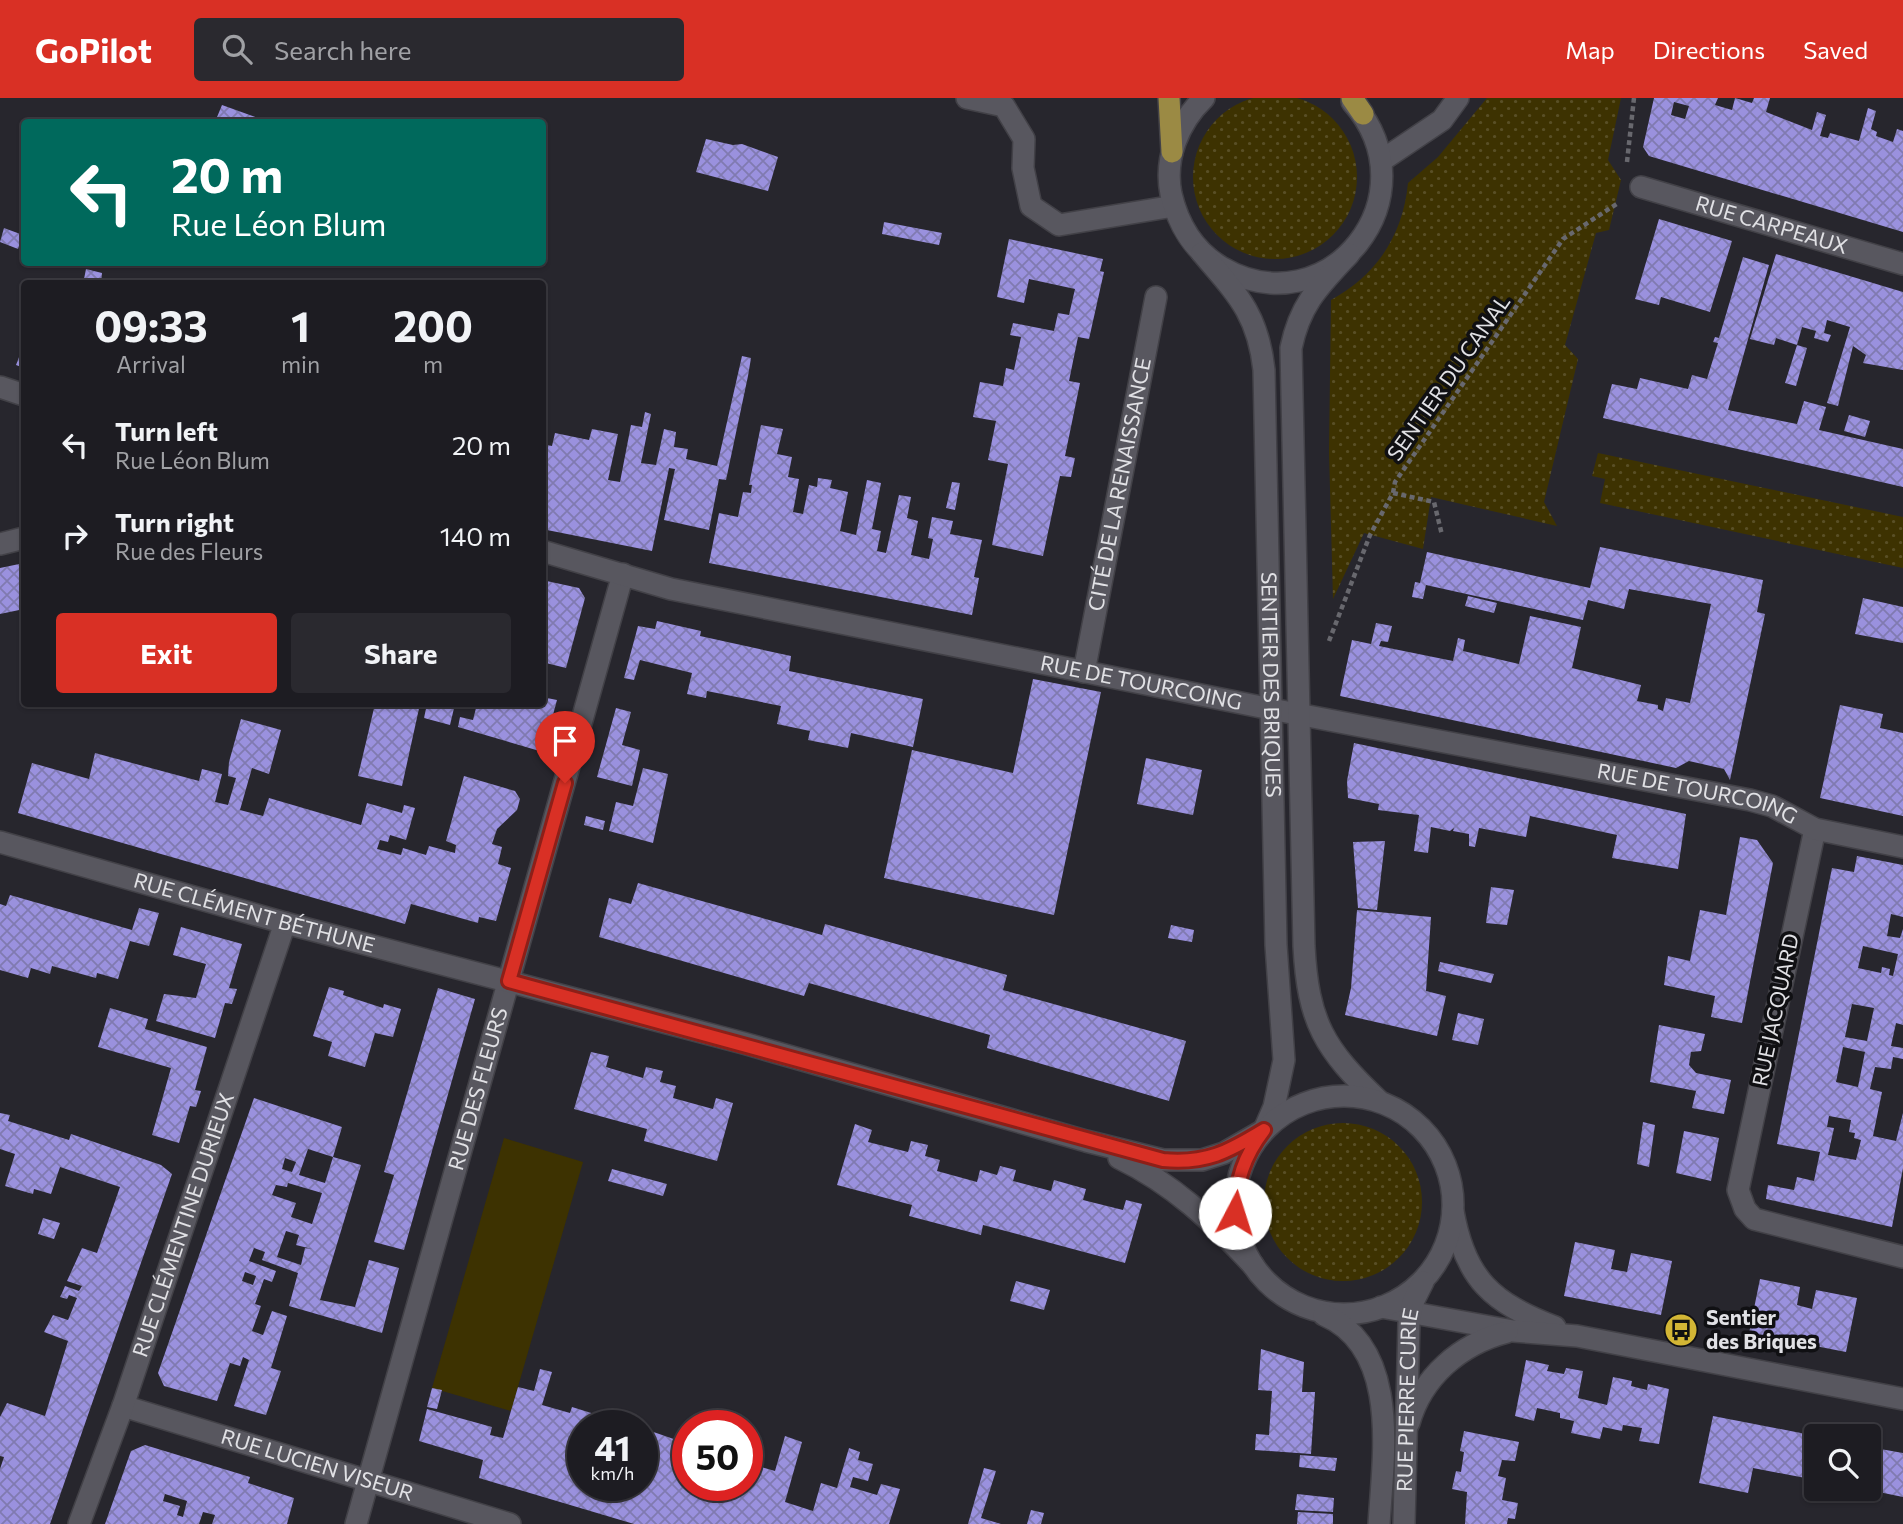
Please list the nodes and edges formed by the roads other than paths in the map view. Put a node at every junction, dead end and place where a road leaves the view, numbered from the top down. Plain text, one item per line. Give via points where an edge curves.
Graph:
1 (967, 98) edge
2 (1169, 98) edge
3 (1204, 98) edge
4 (1458, 98) edge
5 (1354, 103) edge
6 (1172, 152) junction
7 (1381, 161) junction
8 (1642, 187) road end
9 (1174, 206) junction
10 (1202, 253) junction
11 (1349, 254) junction
12 (1903, 264) edge
13 (1156, 297) dead end
14 (0, 387) edge
15 (21, 394) edge
16 (21, 539) edge
17 (0, 544) edge
18 (546, 552) edge
19 (623, 574) junction
20 (1084, 672) junction
21 (1271, 709) junction
22 (1301, 713) junction
23 (1815, 829) junction
24 (0, 842) edge
25 (1903, 847) edge
26 (285, 923) junction
27 (509, 981) junction
28 (1379, 1101) junction
29 (1264, 1130) junction
30 (1086, 1141) junction
31 (1453, 1211) junction
32 (1903, 1257) edge
33 (1253, 1265) junction
34 (1426, 1277) junction
35 (1381, 1307) junction
36 (1310, 1308) junction
37 (1411, 1312) junction
38 (1513, 1331) junction
39 (1577, 1336) junction
40 (1903, 1399) edge
41 (123, 1406) junction
42 (1409, 1423) junction
43 (366, 1482) junction
44 (79, 1524) edge
45 (356, 1524) edge
46 (510, 1524) edge
47 (1379, 1524) edge
48 (1404, 1524) edge

1 - 9 street via 1004,106 1024,139 1023,168 1031,206 1059,225
2 - 6 highway
3 - 6 street via 1186,119
4 - 7 street via 1442,120
5 - 7 street via 1378,144
6 - 9 street
7 - 11 street via 1377,212
8 - 12 street, RUE CARPEAUX
9 - 10 street, SENTIER DES BRIQUES
10 - 11 street via 1232,273 1276,283 1320,274
10 - 21 street, SENTIER DES BRIQUES via 1245,307 1262,346
11 - 22 street, SENTIER DES BRIQUES via 1304,306 1291,348
13 - 20 street, CITÉ DE LA RENAISSANCE
14 - 15 street
16 - 17 street
18 - 19 street, RUE DE TOURCOING
19 - 20 street, RUE DE TOURCOING via 671,589
19 - 27 street, RUE DES FLEURS
20 - 21 street, RUE DE TOURCOING
21 - 22 street, RUE DE TOURCOING
21 - 29 street, SENTIER DES BRIQUES via 1276,945 1284,1060 1278,1095
22 - 23 street, RUE DE TOURCOING via 1751,800
22 - 28 street, SENTIER DES BRIQUES via 1306,985 1329,1047
23 - 25 street, RUE DE TOURCOING
23 - 32 street, RUE JACQUARD via 1738,1190 1754,1219
24 - 26 street, RUE CLÉMENT BÉTHUNE
26 - 27 street, RUE CLÉMENT BÉTHUNE
26 - 41 street, RUE CLÉMENTINE DURIEUX
27 - 30 street, RUE CLÉMENT BÉTHUNE
27 - 43 street, RUE DES FLEURS
28 - 29 street via 1325,1097 1292,1108
28 - 31 street via 1410,1118 1434,1144 1449,1176
29 - 30 street via 1224,1153 1182,1162
29 - 33 street via 1244,1160 1236,1195 1238,1231
30 - 33 street via 1153,1174 1206,1216
31 - 34 street via 1445,1246
31 - 39 street via 1465,1259 1490,1291 1525,1315
33 - 36 street via 1277,1292
34 - 35 street via 1398,1300
34 - 37 street, RUE PIERRE CURIE
35 - 36 street via 1346,1314
35 - 37 street
36 - 47 street via 1337,1320 1366,1351 1373,1366 1382,1422
37 - 38 street
37 - 42 street, RUE PIERRE CURIE
38 - 39 street
38 - 42 street via 1478,1342 1441,1369 1415,1401
39 - 40 street
41 - 43 street, RUE LUCIEN VISEUR
41 - 44 street, RUE CLÉMENTINE DURIEUX
42 - 48 street, RUE PIERRE CURIE
43 - 45 street, RUE DES FLEURS
43 - 46 street, RUE LUCIEN VISEUR

